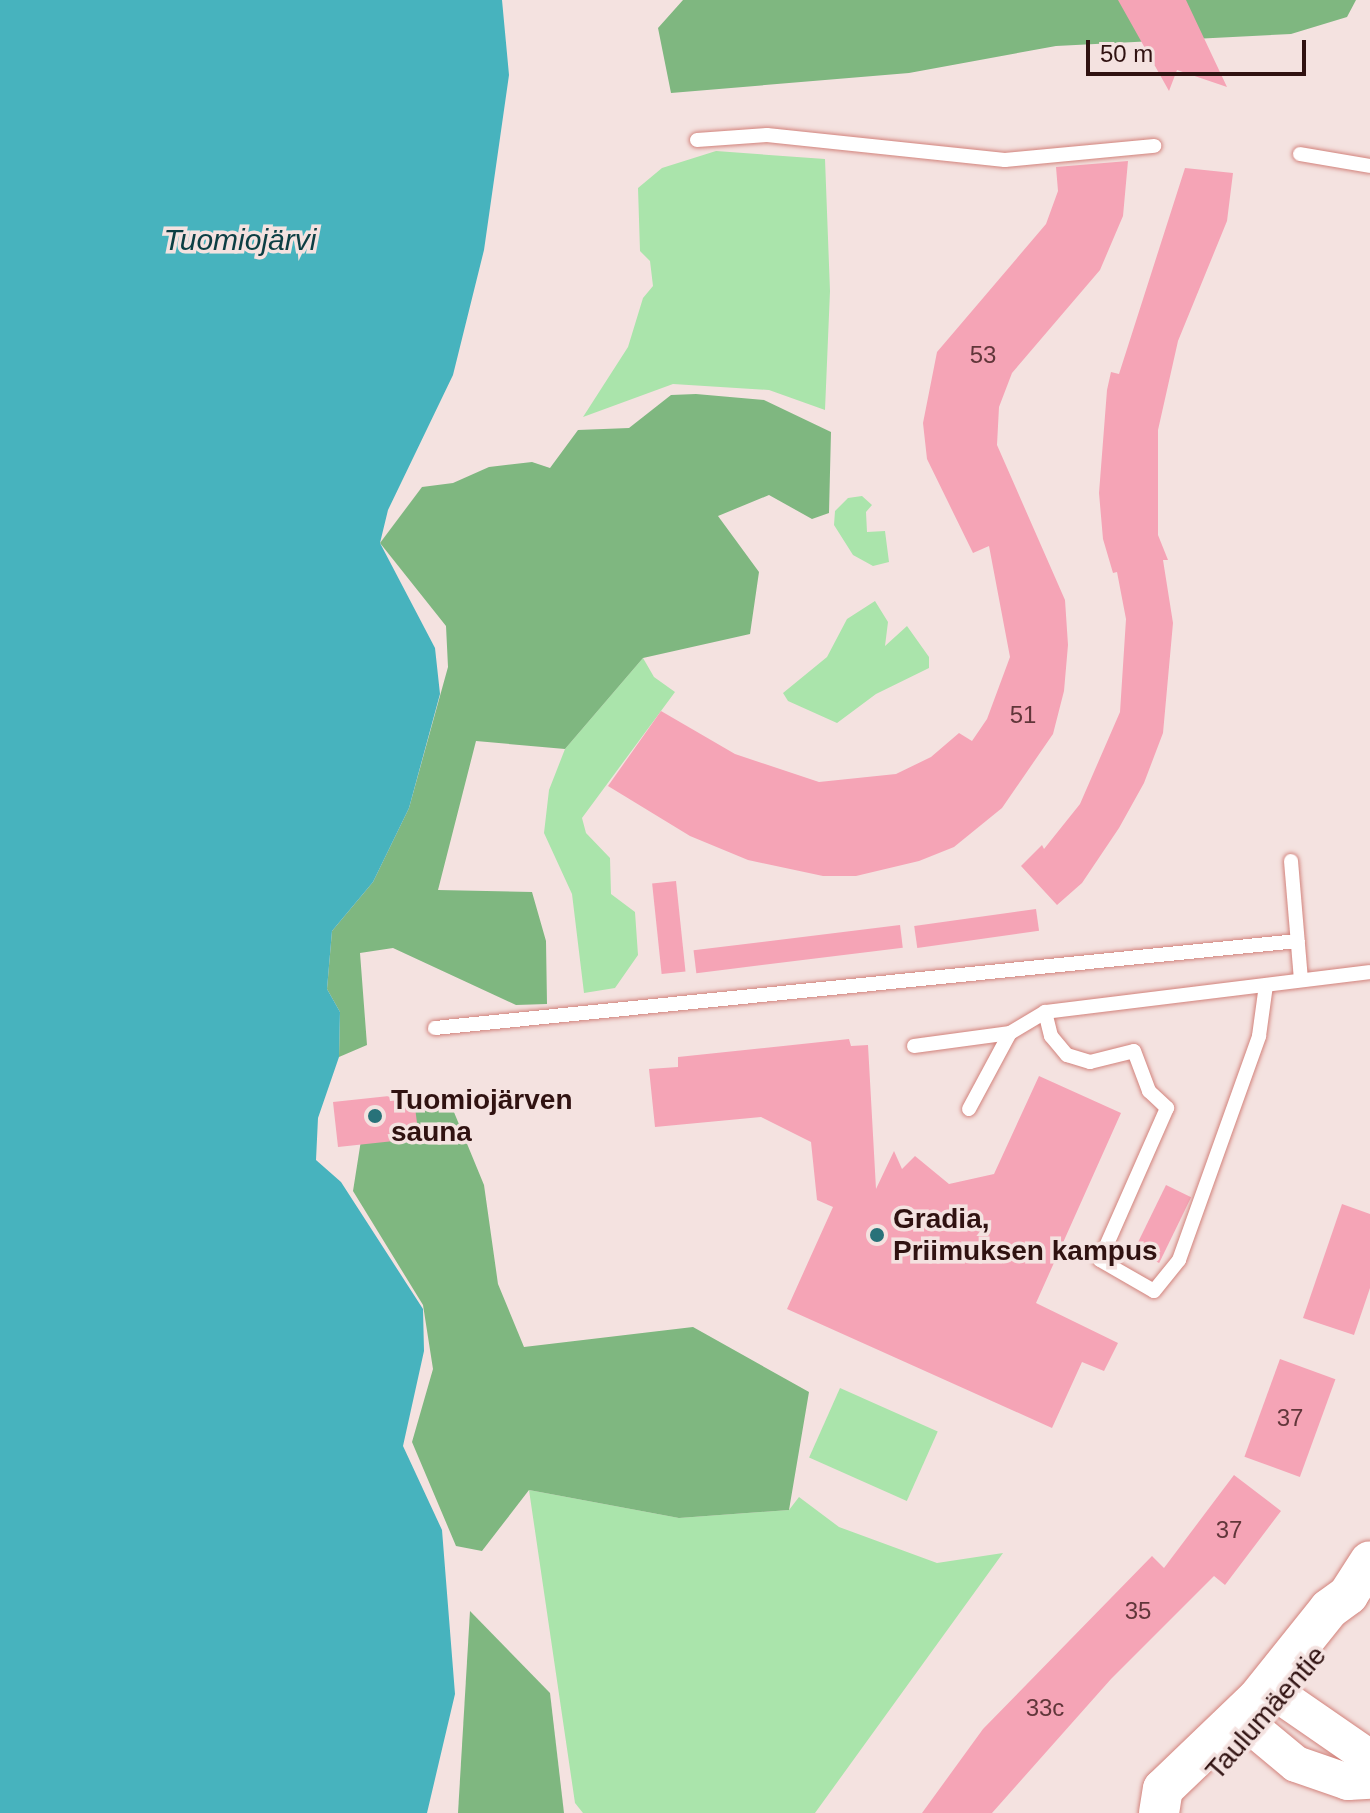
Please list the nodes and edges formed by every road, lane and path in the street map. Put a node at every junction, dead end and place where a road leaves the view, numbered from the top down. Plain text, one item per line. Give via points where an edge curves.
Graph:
1 (697, 140) dead end
2 (1154, 146) dead end
3 (1300, 154) dead end
4 (1370, 166) edge
5 (1291, 861) dead end
6 (1298, 941) junction
7 (1370, 972) edge
8 (1301, 980) junction
9 (1266, 985) junction
10 (1045, 1012) junction
11 (435, 1028) dead end
12 (1010, 1033) junction
13 (914, 1046) dead end
14 (969, 1109) dead end
15 (1370, 1561) edge
16 (1265, 1709) junction
17 (1370, 1758) edge
18 (1370, 1781) edge
19 (1160, 1813) edge

1 - 2 lane via 767,135 1005,160
3 - 4 lane
5 - 6 lane
6 - 8 lane
6 - 11 lane
7 - 8 lane
8 - 9 lane
9 - 10 lane
9 - 10 lane via 1259,1036 1179,1260 1154,1291 1100,1260 1167,1108 1149,1091 1134,1051 1090,1062 1067,1055 1051,1036
10 - 12 lane
12 - 13 lane
12 - 14 lane
15 - 16 main road, Taulumäentie via 1348,1595 1329,1609
16 - 17 street via 1321,1729
16 - 18 street via 1296,1764 1348,1782
16 - 19 main road, Taulumäentie via 1163,1789

